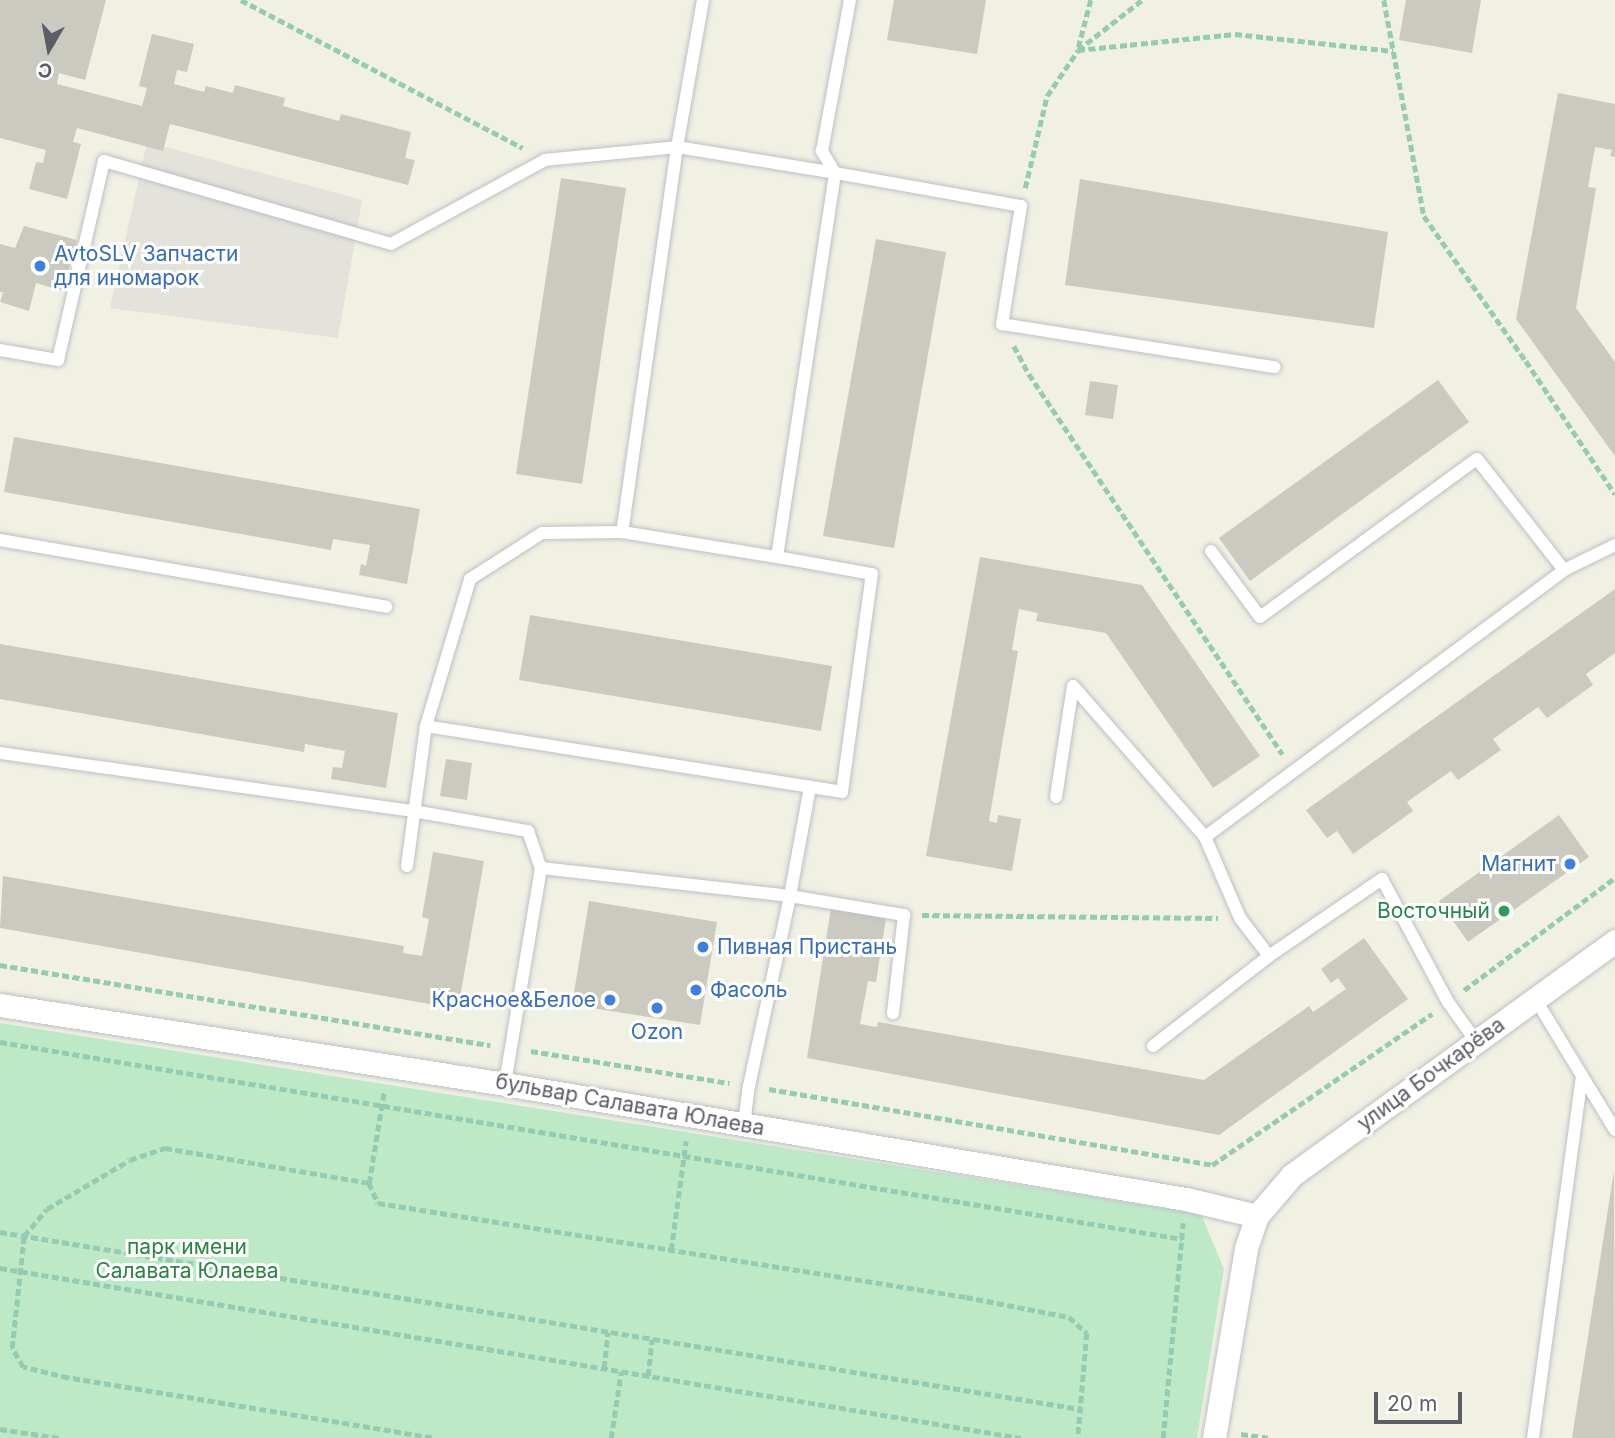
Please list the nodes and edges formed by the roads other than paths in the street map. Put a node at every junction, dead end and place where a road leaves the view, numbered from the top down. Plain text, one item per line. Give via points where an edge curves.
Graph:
1 (703, 0) edge
2 (850, 0) edge
3 (677, 148) junction
4 (835, 173) junction
5 (0, 351) edge
6 (1275, 367) dead end
7 (622, 532) junction
8 (0, 540) edge
9 (1615, 545) edge
10 (1212, 551) dead end
11 (777, 557) junction
12 (1564, 570) junction
13 (386, 607) dead end
14 (426, 726) junction
15 (0, 753) edge
16 (810, 787) junction
17 (1056, 797) dead end
18 (414, 811) junction
19 (1205, 836) junction
20 (407, 866) dead end
21 (541, 868) junction
22 (790, 896) junction
23 (1615, 941) edge
24 (1269, 956) junction
25 (1536, 1000) junction
26 (0, 1005) edge
27 (893, 1013) dead end
28 (1475, 1040) junction
29 (1153, 1046) dead end
30 (1582, 1076) junction
31 (505, 1084) junction
32 (744, 1125) junction
33 (1615, 1130) edge
34 (1258, 1216) junction
35 (1214, 1438) edge
36 (1533, 1438) edge

1 - 3 lane
2 - 4 lane via 822,151
3 - 4 lane
3 - 5 lane via 545,160 391,244 104,161 58,360
3 - 7 lane
4 - 6 lane via 1021,206 1002,324
4 - 11 lane
7 - 11 lane
7 - 14 lane via 542,533 470,579
8 - 13 lane
9 - 12 lane
10 - 12 lane via 1260,617 1477,459
11 - 16 lane via 872,574 842,792
12 - 19 lane
14 - 16 lane
14 - 18 lane
15 - 18 lane
16 - 22 lane
17 - 19 lane via 1073,686
18 - 20 lane
18 - 21 lane via 528,831
19 - 24 lane via 1240,918
21 - 22 lane
21 - 31 lane
22 - 27 lane via 904,915
22 - 32 lane
23 - 25 street, улица Бочкарёва
24 - 28 lane via 1382,879 1448,1002
24 - 29 lane
25 - 28 street, улица Бочкарёва
25 - 30 lane
26 - 31 street, бульвар Салавата Юлаева
28 - 34 street, улица Бочкарёва via 1292,1175
30 - 33 lane
30 - 36 lane
31 - 32 street, бульвар Салавата Юлаева
32 - 34 street, бульвар Салавата Юлаева via 1186,1199
34 - 35 street, улица Бочкарёва via 1246,1248

